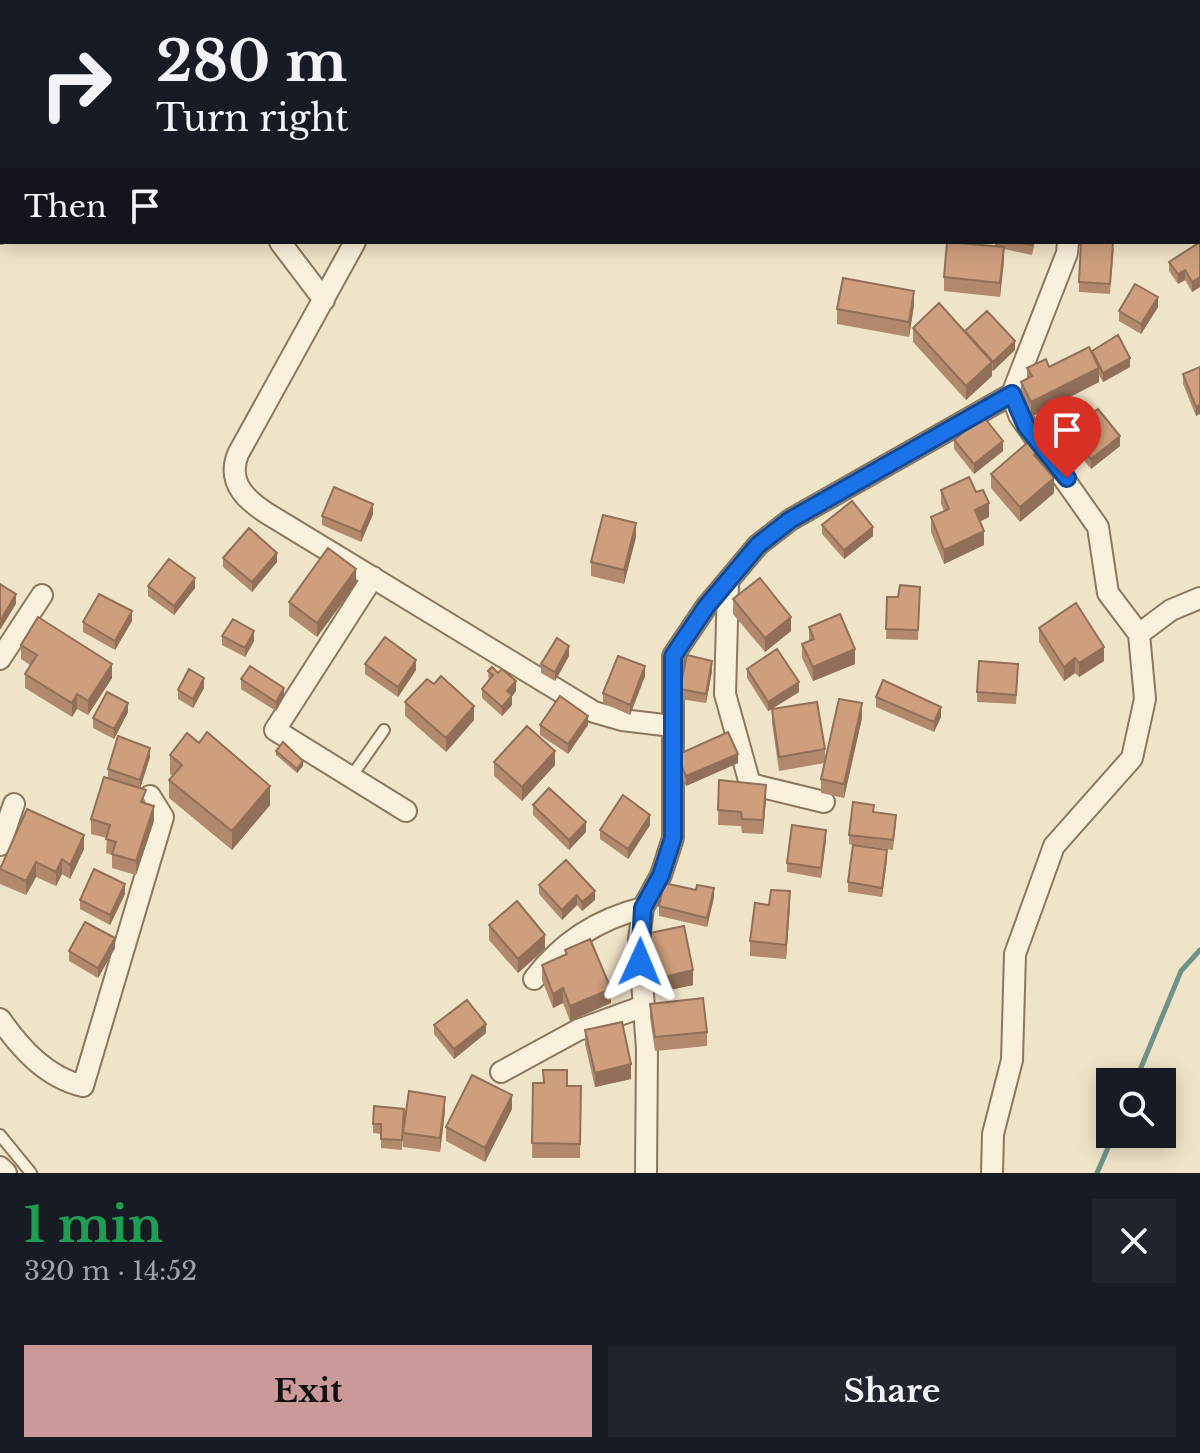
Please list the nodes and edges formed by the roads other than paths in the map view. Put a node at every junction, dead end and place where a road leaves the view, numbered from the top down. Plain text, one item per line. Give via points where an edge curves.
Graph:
1 (282, 244) edge
2 (354, 244) edge
3 (1067, 244) edge
4 (324, 300) junction
5 (1012, 394) junction
6 (373, 577) junction
7 (728, 585) junction
8 (42, 595) dead end
9 (1200, 598) edge
10 (1139, 634) junction
11 (0, 659) edge
12 (672, 726) junction
13 (384, 730) dead end
14 (351, 777) junction
15 (150, 796) dead end
16 (824, 802) dead end
17 (14, 804) dead end
18 (406, 811) dead end
19 (0, 845) edge
20 (643, 908) junction
21 (534, 979) dead end
22 (644, 1006) junction
23 (0, 1019) edge
24 (501, 1072) dead end
25 (0, 1135) edge
26 (0, 1167) edge
27 (6, 1173) edge
28 (31, 1173) edge
29 (646, 1173) edge
30 (992, 1173) edge

1 - 4 street
2 - 4 street
3 - 5 street
4 - 6 street via 238,454 234,479 257,507
5 - 7 street via 790,520 758,545
5 - 10 street via 1026,426 1098,527 1108,593
6 - 12 street via 594,712
6 - 14 street via 275,730
7 - 12 street via 673,656
7 - 16 street via 725,694 750,784
8 - 11 street
9 - 10 street via 1171,610
10 - 30 street via 1145,699 1132,758 1054,846 1015,954 1012,1060 993,1134
12 - 20 street via 673,838
13 - 14 lane
14 - 18 street
15 - 23 street via 163,817 83,1086 62,1081 39,1065
17 - 19 street
20 - 21 street via 618,914 572,939
20 - 22 street via 639,940
22 - 24 street via 578,1030
22 - 29 street
25 - 28 lane
26 - 27 street

